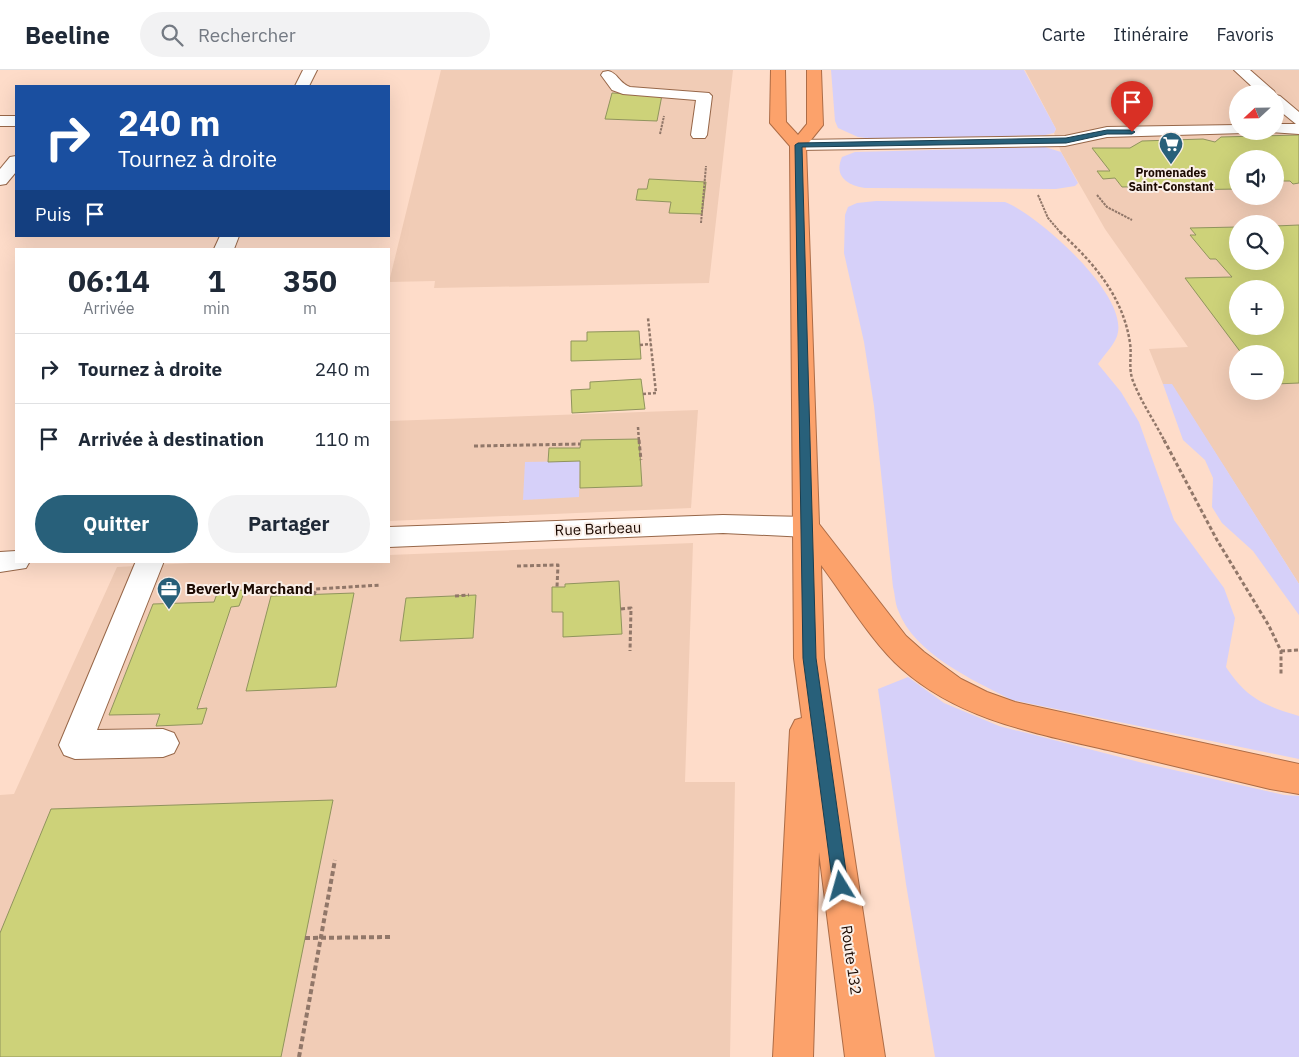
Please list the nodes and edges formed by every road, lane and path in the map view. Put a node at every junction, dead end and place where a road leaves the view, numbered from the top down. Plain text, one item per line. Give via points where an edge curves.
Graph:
1 (310, 70) edge
2 (778, 70) edge
3 (814, 70) edge
4 (1241, 70) edge
5 (608, 75) dead end
6 (302, 85) edge
7 (1258, 85) edge
8 (1284, 107) edge
9 (1299, 120) edge
10 (0, 121) edge
11 (15, 121) edge
12 (663, 122) dead end
13 (1284, 129) edge
14 (1299, 129) edge
15 (1229, 130) edge
16 (660, 134) dead end
17 (698, 135) dead end
18 (798, 145) junction
19 (15, 162) edge
20 (706, 166) dead end
21 (0, 180) edge
22 (1038, 195) dead end
23 (1097, 195) dead end
24 (1132, 220) dead end
25 (701, 223) dead end
26 (648, 318) dead end
27 (650, 344) junction
28 (640, 345) dead end
29 (643, 394) dead end
30 (638, 427) dead end
31 (580, 444) dead end
32 (474, 446) dead end
33 (641, 460) dead end
34 (807, 528) junction
35 (390, 537) edge
36 (15, 561) edge
37 (0, 562) edge
38 (149, 563) edge
39 (517, 566) dead end
40 (381, 585) dead end
41 (557, 587) dead end
42 (314, 594) dead end
43 (469, 595) dead end
44 (455, 596) dead end
45 (621, 609) dead end
46 (1299, 650) edge
47 (630, 651) dead end
48 (1282, 651) junction
49 (809, 658) junction
50 (1281, 676) dead end
51 (163, 743) dead end
52 (1299, 779) edge
53 (335, 860) dead end
54 (392, 936) dead end
55 (305, 938) dead end
56 (321, 938) junction
57 (299, 1057) edge
58 (793, 1057) edge
59 (865, 1057) edge

1 - 6 street
2 - 18 highway via 778,123
3 - 18 highway via 815,125
4 - 7 street
5 - 17 street via 618,88 628,91 704,96
8 - 9 street
10 - 11 street
12 - 16 path
13 - 14 street
15 - 18 street via 1107,132 1066,140
18 - 34 highway, Route 132
19 - 21 street
20 - 25 path
22 - 48 path via 1048,218 1089,259 1110,287 1123,315 1130,344 1129,365 1133,381 1208,523
23 - 24 path via 1107,207
26 - 27 path
27 - 28 path
27 - 29 path via 656,393
30 - 33 path
31 - 32 path
34 - 35 street, Rue Barbeau via 723,524
34 - 49 highway, Route 132
34 - 52 highway via 896,644 950,688 1014,715
36 - 37 street
38 - 51 street via 75,745
39 - 41 path via 558,565
40 - 42 path via 316,588
43 - 44 path
45 - 47 path via 631,608
46 - 48 path
48 - 50 path
49 - 58 highway
49 - 59 highway, Route 132
53 - 56 path
54 - 56 path
55 - 56 path
56 - 57 path

